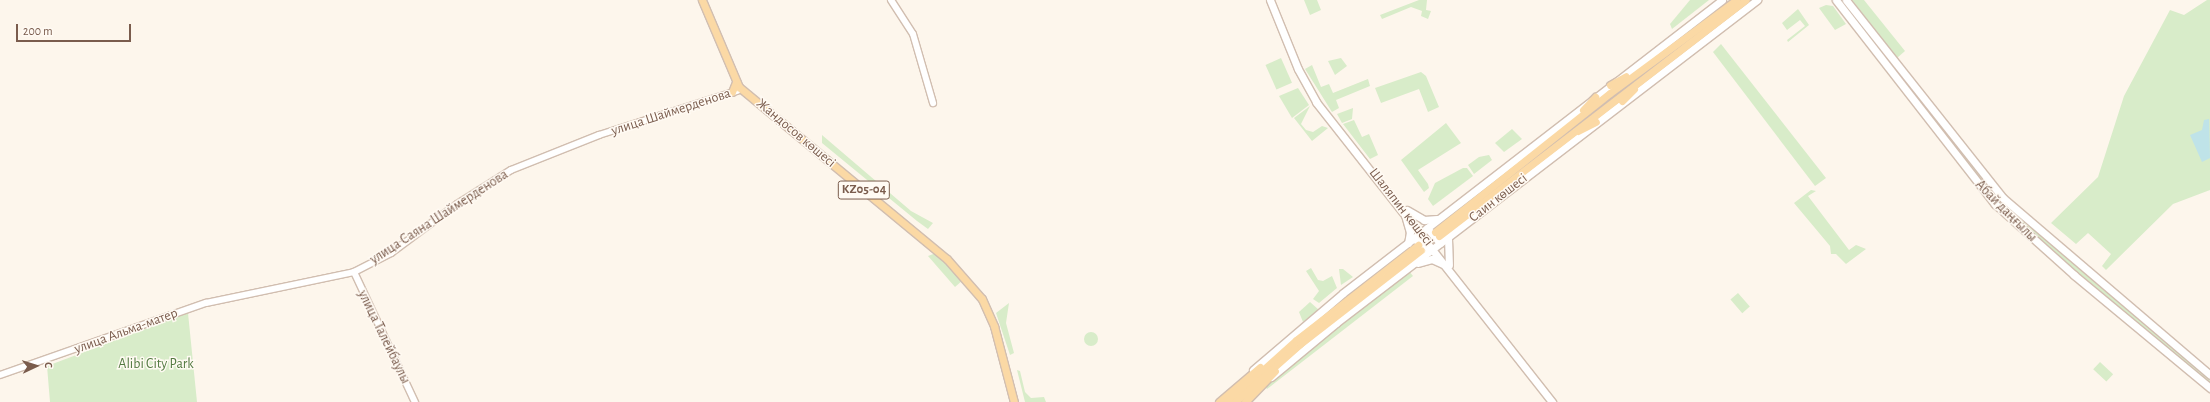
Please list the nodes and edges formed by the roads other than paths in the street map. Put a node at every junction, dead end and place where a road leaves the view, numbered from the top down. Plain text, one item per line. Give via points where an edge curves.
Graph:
1 (702, 0) edge
2 (707, 0) edge
3 (891, 0) edge
4 (1270, 0) edge
5 (1722, 0) edge
6 (1736, 0) edge
7 (1746, 0) edge
8 (1757, 0) edge
9 (1836, 0) edge
10 (1846, 0) edge
11 (1880, 44) junction
12 (1874, 50) junction
13 (1649, 68) junction
14 (736, 82) junction
15 (1610, 85) junction
16 (742, 89) junction
17 (732, 92) junction
18 (1595, 97) junction
19 (1622, 102) junction
20 (933, 103) dead end
21 (1596, 122) junction
22 (1570, 125) junction
23 (599, 136) joint
24 (1563, 138) junction
25 (2003, 198) junction
26 (1995, 204) junction
27 (1402, 207) junction
28 (2016, 210) junction
29 (1443, 216) junction
30 (2009, 219) junction
31 (1424, 230) junction
32 (1448, 238) junction
33 (1411, 240) junction
34 (1437, 240) junction
35 (1421, 250) junction
36 (1449, 267) junction
37 (1409, 268) junction
38 (354, 272) junction
39 (206, 303) joint
40 (1278, 356) junction
41 (1285, 358) junction
42 (1250, 373) junction
43 (0, 375) edge
44 (2210, 375) edge
45 (1266, 381) junction
46 (2210, 388) edge
47 (415, 402) edge
48 (1014, 402) edge
49 (1219, 402) edge
50 (1227, 402) edge
51 (1236, 402) edge
52 (1245, 402) edge
53 (1552, 402) edge

1 - 14 main road, Жандосов көшесі / KZ05-04
2 - 16 main road, Жандосов көшесі / KZ05-04
3 - 20 street via 913,34
4 - 27 main road, Шаляпин көшесі via 1310,92
5 - 15 main road, Саин көшесі
6 - 13 main road, Саин көшесі
7 - 13 main road, Саин көшесі
8 - 19 main road, Саин көшесі
9 - 12 main road, Абай даңғылы
10 - 11 main road, Абай даңғылы
11 - 12 main road via 1876,45
11 - 25 main road, Абай даңғылы
12 - 26 main road, Абай даңғылы
13 - 15 main road
13 - 19 main road
13 - 22 main road, Саин көшесі
13 - 24 main road, Саин көшесі
14 - 16 main road, Жандосов көшесі / KZ05-04
14 - 17 main road
15 - 18 main road, Саин көшесі
16 - 17 street, улица Шаймерденова
16 - 48 main road, Жандосов көшесі / KZ05-04 via 957,269 982,299 994,326
17 - 23 street, улица Шаймерденова
18 - 22 main road
18 - 29 main road, Саин көшесі
19 - 21 main road, Саин көшесі
21 - 24 main road
21 - 32 main road, Саин көшесі
22 - 34 main road, Саин көшесі
23 - 38 street, улица Саяна Шаймерденова via 511,170 457,204 390,253
24 - 34 main road, Саин көшесі
25 - 26 main road
25 - 28 main road, Абай даңғылы
26 - 30 main road, Абай даңғылы
27 - 29 main road via 1424,220
27 - 31 main road, Шаляпин көшесі
27 - 33 main road via 1410,228
28 - 30 main road
28 - 44 main road, Абай даңғылы
29 - 31 main road, Саин көшесі
30 - 46 main road, Абай даңғылы
31 - 33 main road, Саин көшесі
31 - 34 main road, Шаляпин көшесі
32 - 34 main road, Саин көшесі
32 - 36 main road
33 - 35 main road via 1426,250
33 - 42 main road, Саин көшесі via 1289,337
34 - 35 main road, Саин көшесі
34 - 36 main road, Шаляпин көшесі
35 - 37 main road, Саин көшесі
35 - 40 main road, Саин көшесі
35 - 41 main road, Саин көшесі
36 - 37 main road via 1427,259
36 - 53 main road, Шаляпин көшесі
37 - 45 main road, Саин көшесі
38 - 39 street, улица Саяна Шаймерденова
38 - 47 street, улица Талейбаулы
39 - 43 street, улица Альма-матер
40 - 42 main road
40 - 50 main road, Саин көшесі
41 - 45 main road
41 - 51 main road, Саин көшесі
42 - 49 main road, Саин көшесі
45 - 52 main road, Саин көшесі

